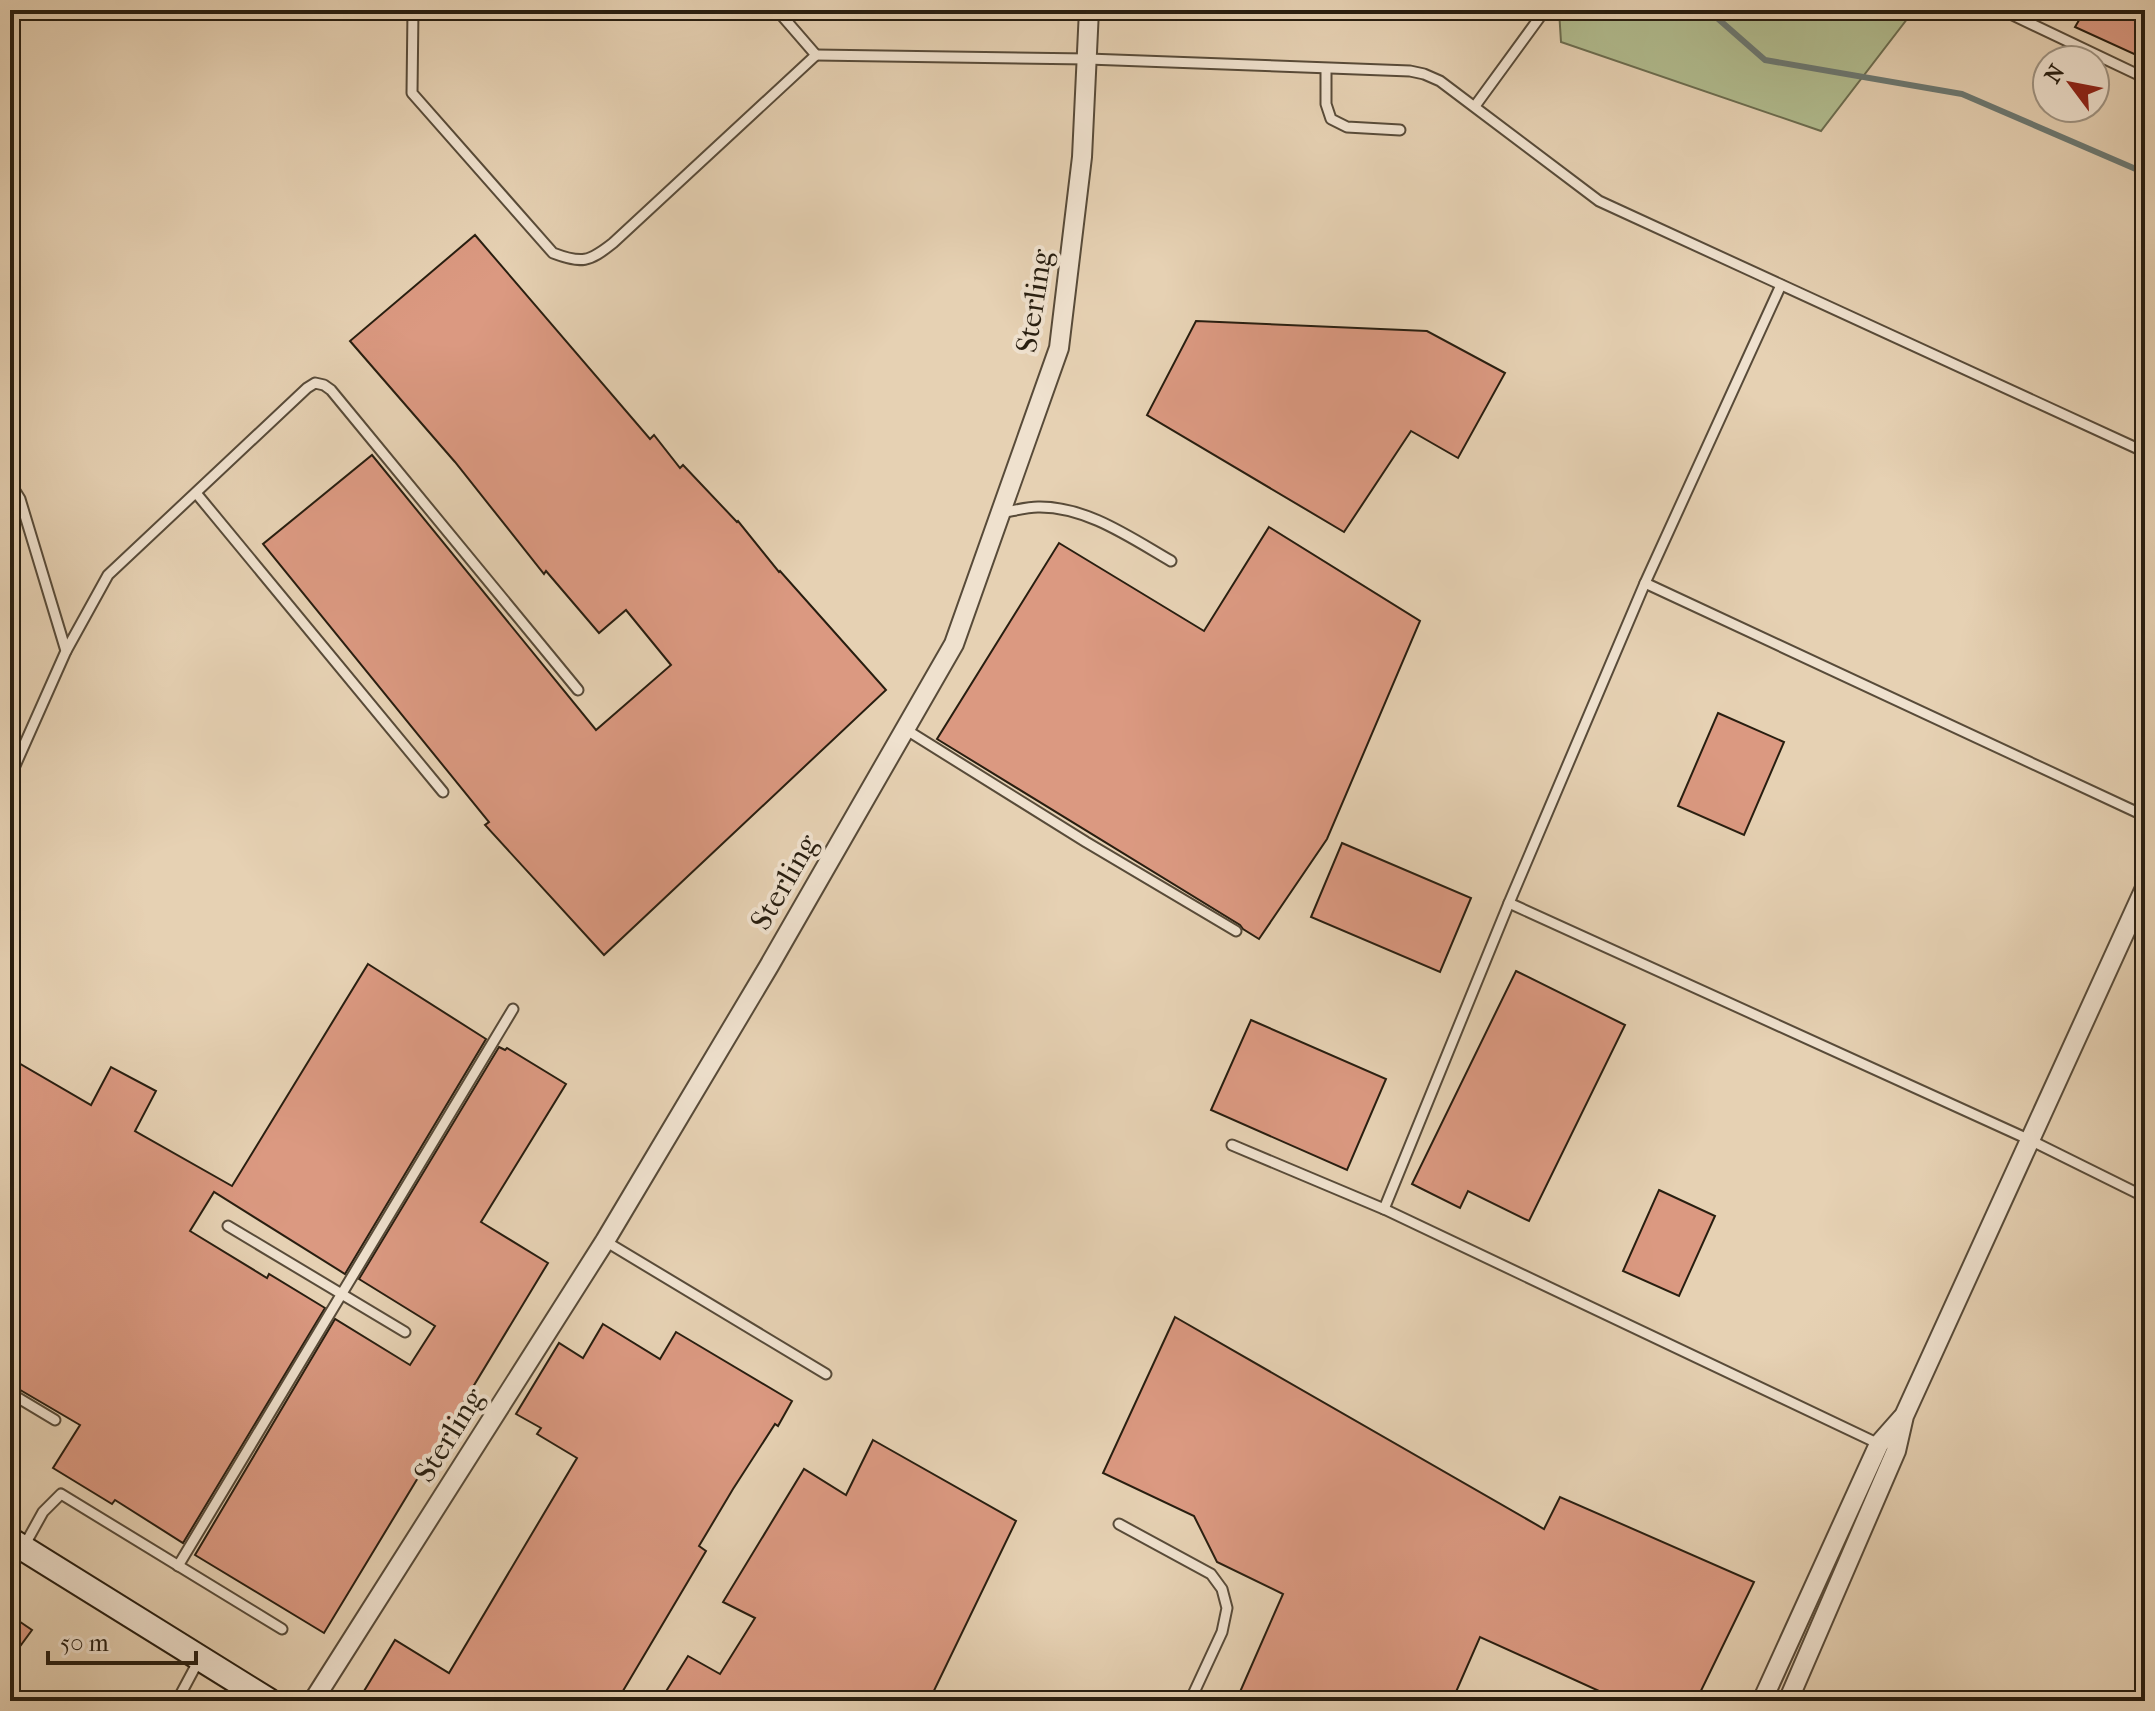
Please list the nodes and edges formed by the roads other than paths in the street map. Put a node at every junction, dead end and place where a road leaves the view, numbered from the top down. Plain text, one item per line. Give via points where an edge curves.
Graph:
1 (413, 10) edge
2 (777, 10) edge
3 (1089, 10) edge
4 (1545, 10) edge
5 (2002, 10) edge
6 (816, 55) junction
7 (1088, 59) junction
8 (1326, 69) junction
9 (2145, 78) edge
10 (1475, 106) junction
11 (1400, 130) dead end
12 (1781, 285) junction
13 (2145, 452) edge
14 (10, 483) edge
15 (196, 493) junction
16 (1001, 513) junction
17 (1171, 561) dead end
18 (1645, 583) junction
19 (66, 651) junction
20 (578, 690) dead end
21 (905, 729) junction
22 (10, 777) edge
23 (443, 792) dead end
24 (2145, 816) edge
25 (2145, 888) edge
26 (1509, 903) junction
27 (1236, 931) dead end
28 (513, 1009) dead end
29 (2030, 1140) junction
30 (1232, 1145) dead end
31 (2145, 1197) edge
32 (1384, 1209) junction
33 (228, 1226) dead end
34 (605, 1241) junction
35 (342, 1294) junction
36 (405, 1332) dead end
37 (826, 1374) dead end
38 (10, 1393) edge
39 (55, 1420) dead end
40 (1887, 1448) junction
41 (1119, 1524) dead end
42 (16, 1544) edge
43 (178, 1566) junction
44 (282, 1629) dead end
45 (1793, 1632) junction
46 (1814, 1641) junction
47 (200, 1658) junction
48 (177, 1701) edge
49 (269, 1701) edge
50 (313, 1701) edge
51 (1190, 1701) edge
52 (1762, 1701) edge
53 (1788, 1701) edge

1 - 6 lane via 412,93 553,253 573,261 594,258 613,243
2 - 6 lane
3 - 7 street, Sterling
4 - 10 lane
5 - 9 lane
6 - 7 lane
7 - 8 lane
7 - 16 street, Sterling via 1059,348
8 - 10 lane via 1424,74
8 - 11 lane via 1331,119 1347,127
10 - 12 lane via 1599,201
12 - 13 lane
12 - 18 lane
14 - 19 lane via 20,499
15 - 19 lane via 108,575
15 - 20 lane via 307,388 324,385
15 - 23 lane
16 - 17 lane via 1059,509 1112,528
16 - 21 street, Sterling via 954,644
18 - 24 lane
18 - 26 lane
19 - 22 lane
21 - 27 lane
21 - 34 street, Sterling
25 - 29 street
26 - 29 lane
26 - 32 lane
28 - 35 lane
29 - 31 lane
29 - 40 street
30 - 32 lane
32 - 40 lane
33 - 35 lane
34 - 37 lane
34 - 50 street, Sterling
35 - 36 lane
35 - 43 lane
38 - 39 lane
40 - 45 street
40 - 46 street
41 - 51 lane via 1211,1574 1222,1589 1227,1608 1222,1632
42 - 43 lane via 61,1494
42 - 47 main road
43 - 44 lane
45 - 46 street
45 - 52 street
46 - 53 street
47 - 48 lane
47 - 49 main road

